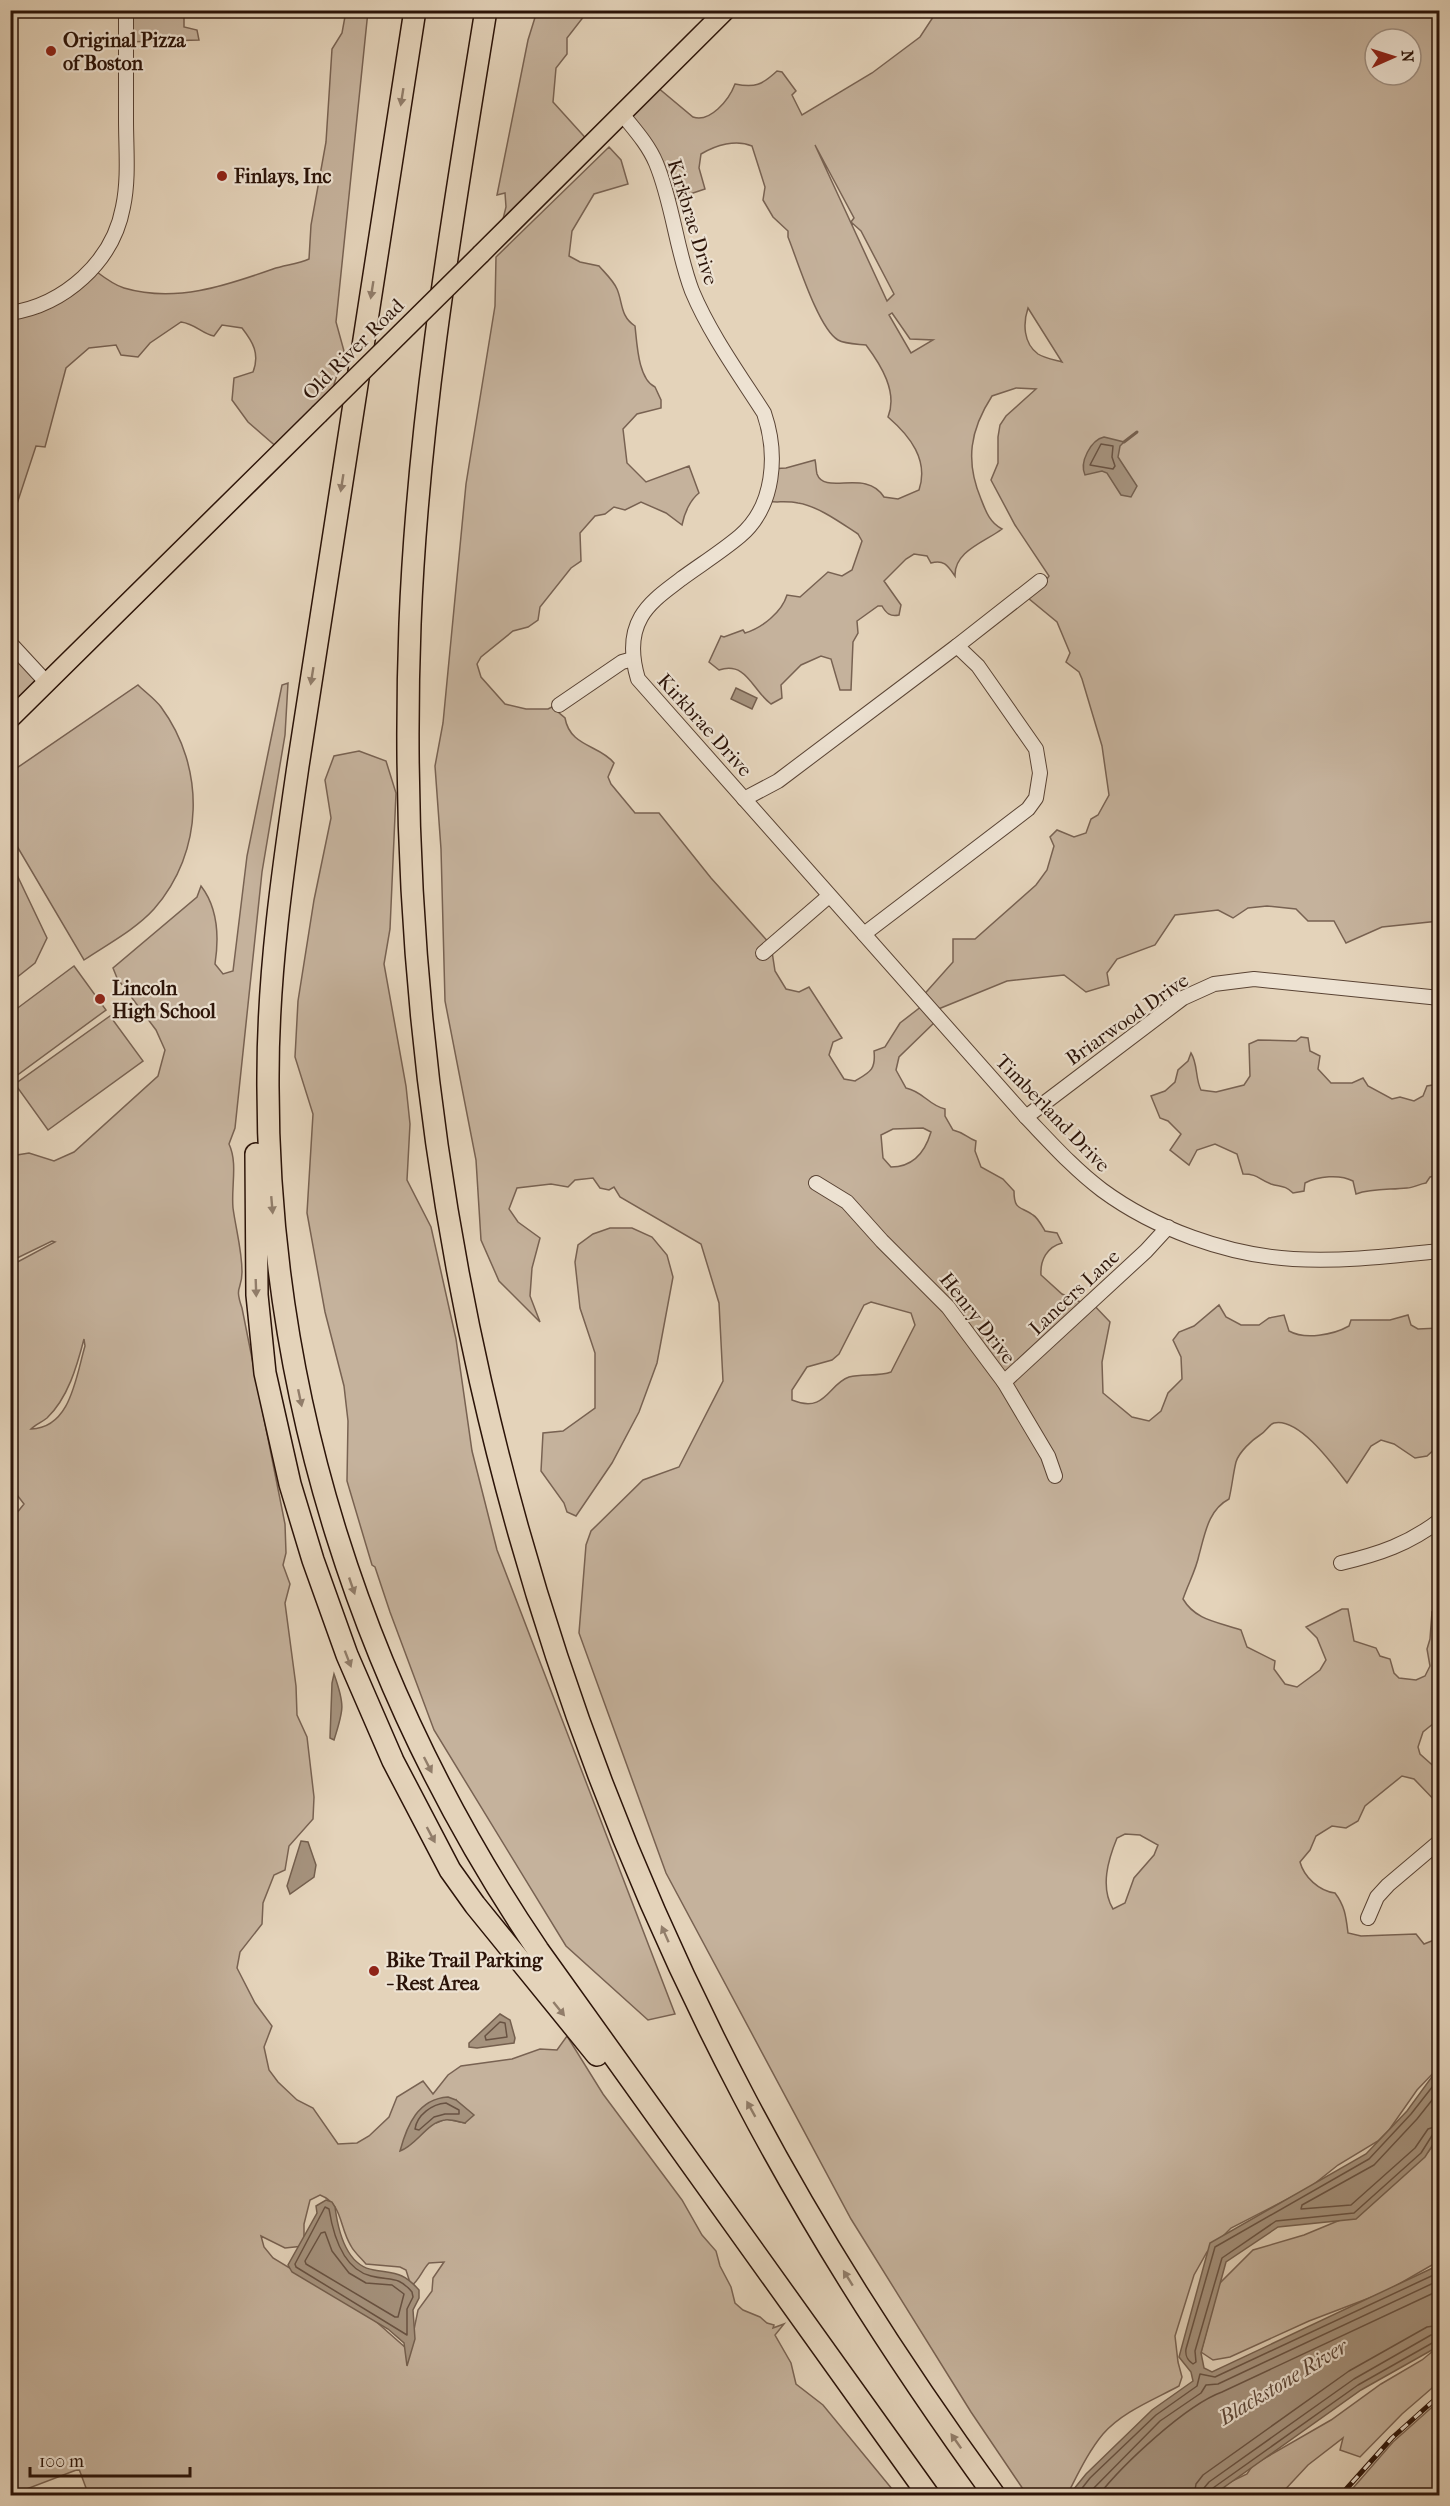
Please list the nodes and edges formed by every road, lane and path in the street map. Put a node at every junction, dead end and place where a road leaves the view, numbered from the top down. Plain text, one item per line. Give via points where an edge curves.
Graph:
1 (126, 10) edge
2 (413, 10) edge
3 (486, 10) edge
4 (726, 10) edge
5 (622, 114) junction
6 (10, 313) edge
7 (1040, 581) dead end
8 (10, 643) edge
9 (957, 646) junction
10 (633, 659) junction
11 (47, 683) junction
12 (559, 705) dead end
13 (10, 719) edge
14 (744, 799) junction
15 (829, 896) junction
16 (864, 934) junction
17 (763, 953) dead end
18 (273, 958) junction
19 (1440, 998) edge
20 (1026, 1117) junction
21 (816, 1184) dead end
22 (1168, 1227) junction
23 (1440, 1251) edge
24 (1004, 1382) junction
25 (1055, 1476) dead end
26 (1440, 1520) edge
27 (1341, 1563) dead end
28 (1440, 1841) edge
29 (1368, 1918) dead end
30 (717, 2202) junction
31 (992, 2492) edge
32 (929, 2496) edge

1 - 6 street via 125,189 119,222 100,258 72,287 36,307
2 -> 18 highway via 295,788
31 -> 3 highway via 903,2364 811,2218 728,2066 661,1927 589,1749 539,1603 498,1455 464,1305 438,1154 420,1001 409,819 409,664 427,403
4 - 5 main road, Old River Road
5 - 10 street, Kirkbrae Drive via 656,162 693,292 711,329 764,413 773,456 770,486 757,514 742,534 649,606 640,617 633,638
5 - 11 main road, Old River Road, bridge
7 - 9 street, Kirkbrae Drive
8 - 11 street
9 - 14 street, Kirkbrae Drive via 778,782
9 - 16 street via 978,666 1036,749 1040,773 1036,798 1028,809
10 - 12 street via 622,662
10 - 14 street, Kirkbrae Drive via 638,679 647,691
11 - 13 main road, Old River Road
14 - 15 street, Timberland Drive
15 - 16 street, Timberland Drive
15 - 17 street
16 - 20 street, Timberland Drive
18 -> 30 highway via 268,1123 280,1277 305,1421 324,1496 360,1607 404,1714 476,1853 538,1950
18 -> 30 highway via 256,1074 259,1328 285,1465 328,1606 385,1744 457,1881
19 - 20 street, Briarwood Drive via 1254,979 1214,984 1183,998
20 - 22 street, Timberland Drive via 1102,1190
21 - 24 street, Henry Drive via 847,1202 941,1298
22 - 23 street, Timberland Drive via 1241,1251 1294,1259
22 - 24 street, Lancers Lane
24 - 25 street, Henry Drive via 1048,1456
26 - 27 street via 1403,1545
28 - 29 street via 1388,1885 1377,1897
30 - 32 highway

